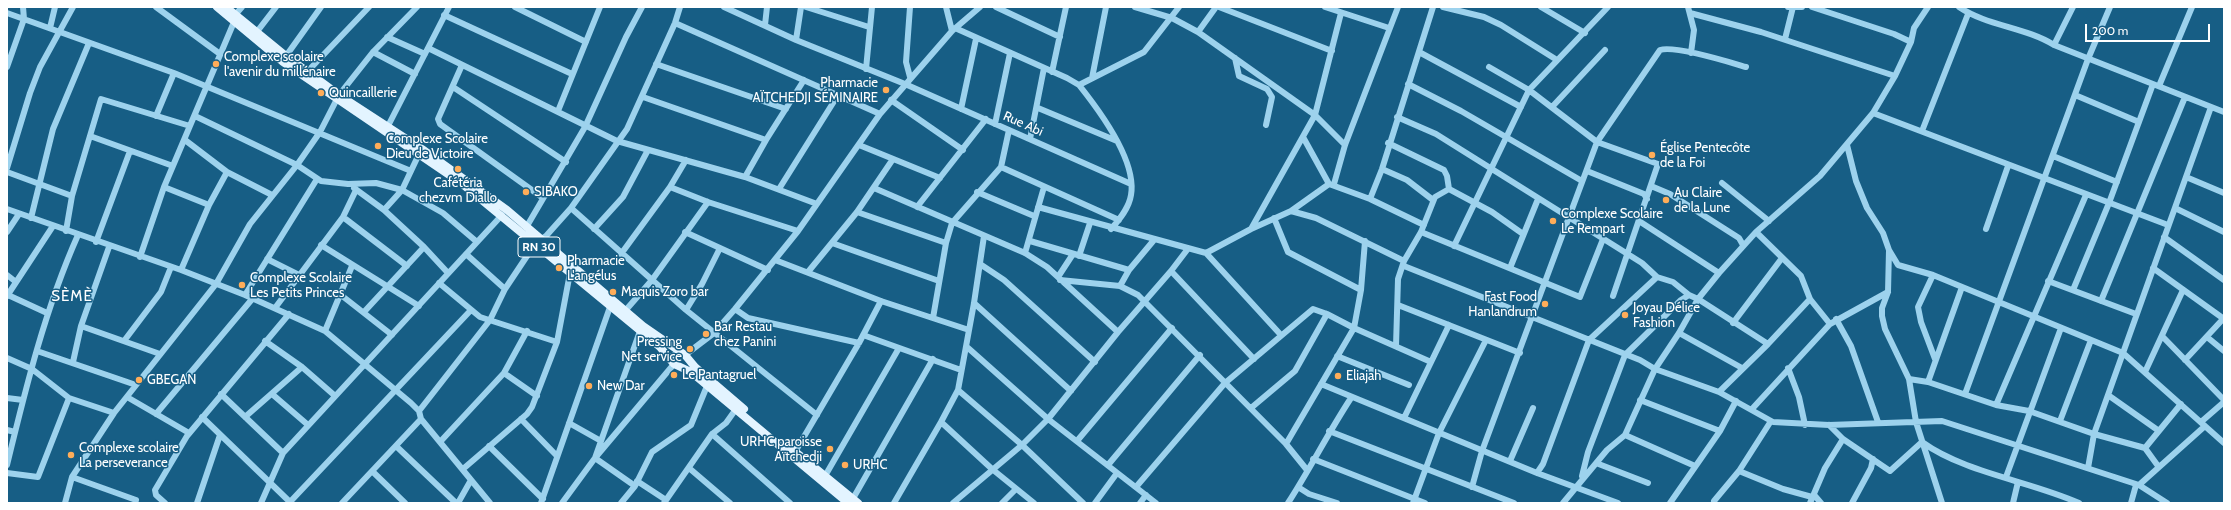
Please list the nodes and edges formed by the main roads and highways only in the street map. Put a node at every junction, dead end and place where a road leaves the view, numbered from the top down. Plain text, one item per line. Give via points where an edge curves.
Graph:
1 (217, 7) edge
2 (226, 7) edge
3 (234, 18) junction
4 (337, 97) junction
5 (538, 242) junction
6 (852, 502) edge

1 - 3 main road, RN 30 / RN 30
2 - 3 main road, RN 30
3 - 4 main road, RN 30
3 - 4 main road, RN 30 / RN 30 via 283,62
4 - 5 main road, RN 30 / RN 30
4 - 5 main road, RN 30 via 388,126 465,178 527,226
5 - 6 main road, RN 30 via 685,355 695,367 825,476
5 - 6 main road, RN 30 / RN 30 via 570,273 660,347 674,364 691,372

